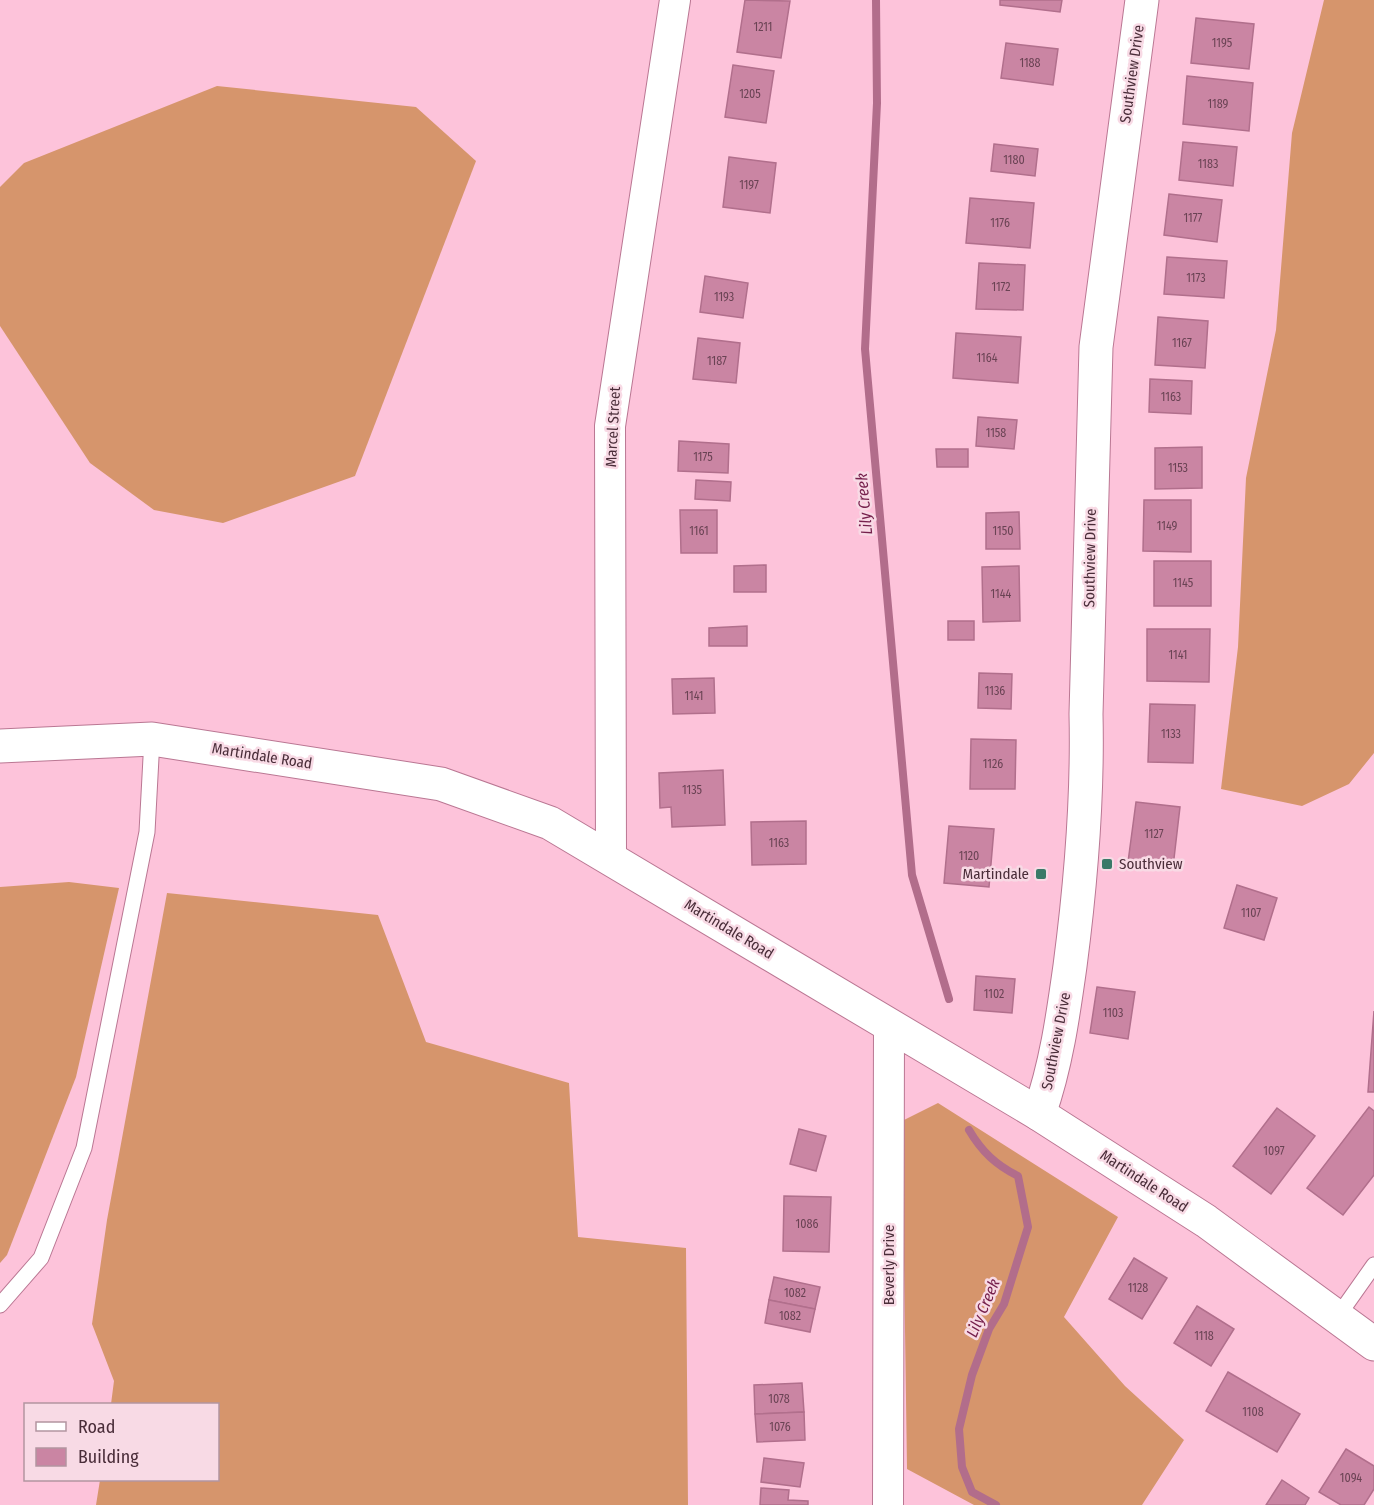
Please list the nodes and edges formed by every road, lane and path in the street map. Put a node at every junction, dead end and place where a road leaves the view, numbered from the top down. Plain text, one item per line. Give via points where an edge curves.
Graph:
1 (675, 0) edge
2 (1142, 0) edge
3 (152, 739) junction
4 (0, 746) edge
5 (611, 858) junction
6 (889, 1025) junction
7 (1039, 1114) junction
8 (1374, 1264) edge
9 (0, 1305) edge
10 (1338, 1316) junction
11 (1374, 1344) edge
12 (888, 1505) edge

1 - 5 street, Marcel Street via 610,426
2 - 7 street, Southview Drive via 1096,347 1084,832 1064,1008 1050,1082
3 - 4 street, Martindale Road
3 - 5 street, Martindale Road via 441,784 550,823
3 - 9 lane via 147,832 84,1148 41,1258
5 - 6 street, Martindale Road
6 - 7 street, Martindale Road
6 - 12 street, Beverly Drive
7 - 10 street, Martindale Road via 1206,1221
8 - 10 lane
10 - 11 street, Martindale Road

